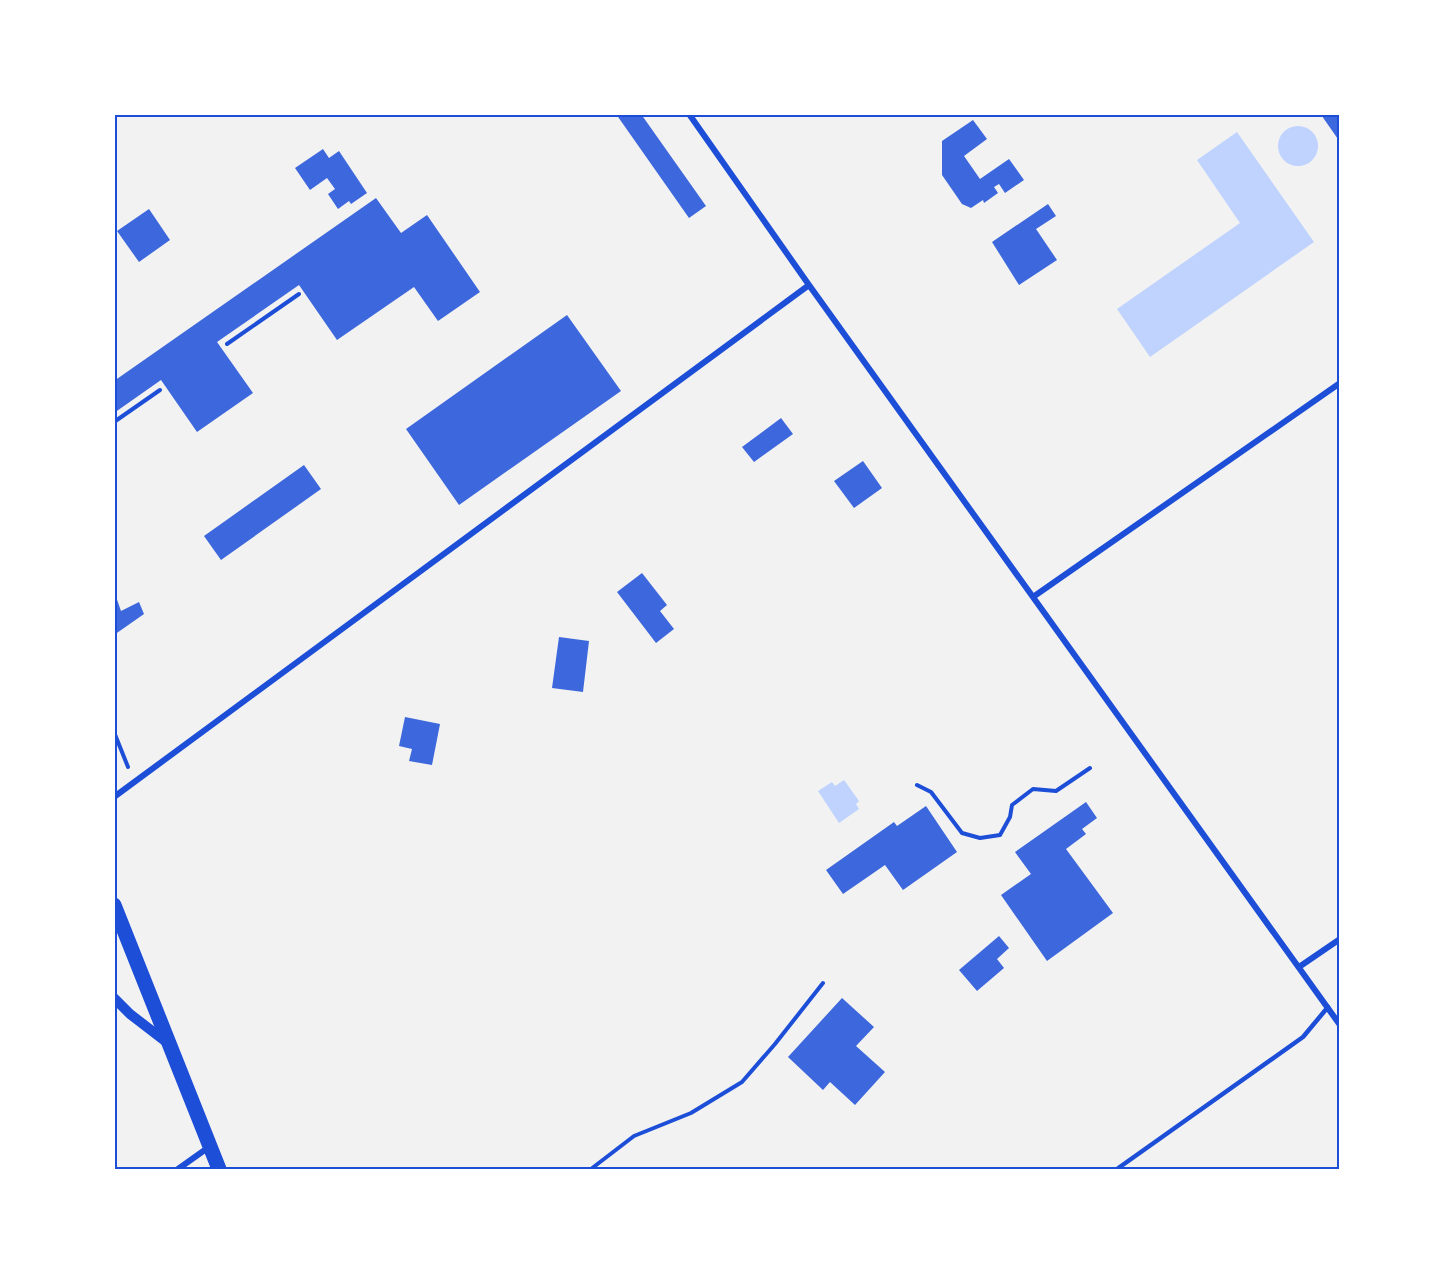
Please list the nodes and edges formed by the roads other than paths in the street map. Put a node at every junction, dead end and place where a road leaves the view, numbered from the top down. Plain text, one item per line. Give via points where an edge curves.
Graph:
1 (689, 114) edge
2 (808, 285) junction
3 (1340, 383) edge
4 (1033, 597) junction
5 (114, 797) edge
6 (114, 906) edge
7 (1340, 939) edge
8 (1299, 967) junction
9 (114, 998) edge
10 (1328, 1007) junction
11 (1340, 1025) edge
12 (170, 1045) junction
13 (210, 1146) junction
14 (178, 1169) edge
15 (219, 1169) edge
16 (1117, 1169) edge

1 - 2 street
2 - 4 street
2 - 5 street
3 - 4 street
4 - 8 street
6 - 12 main road
7 - 8 street
8 - 10 street
9 - 12 street
10 - 11 street
10 - 16 lane via 1303,1037
12 - 13 main road
13 - 14 street
13 - 15 main road

